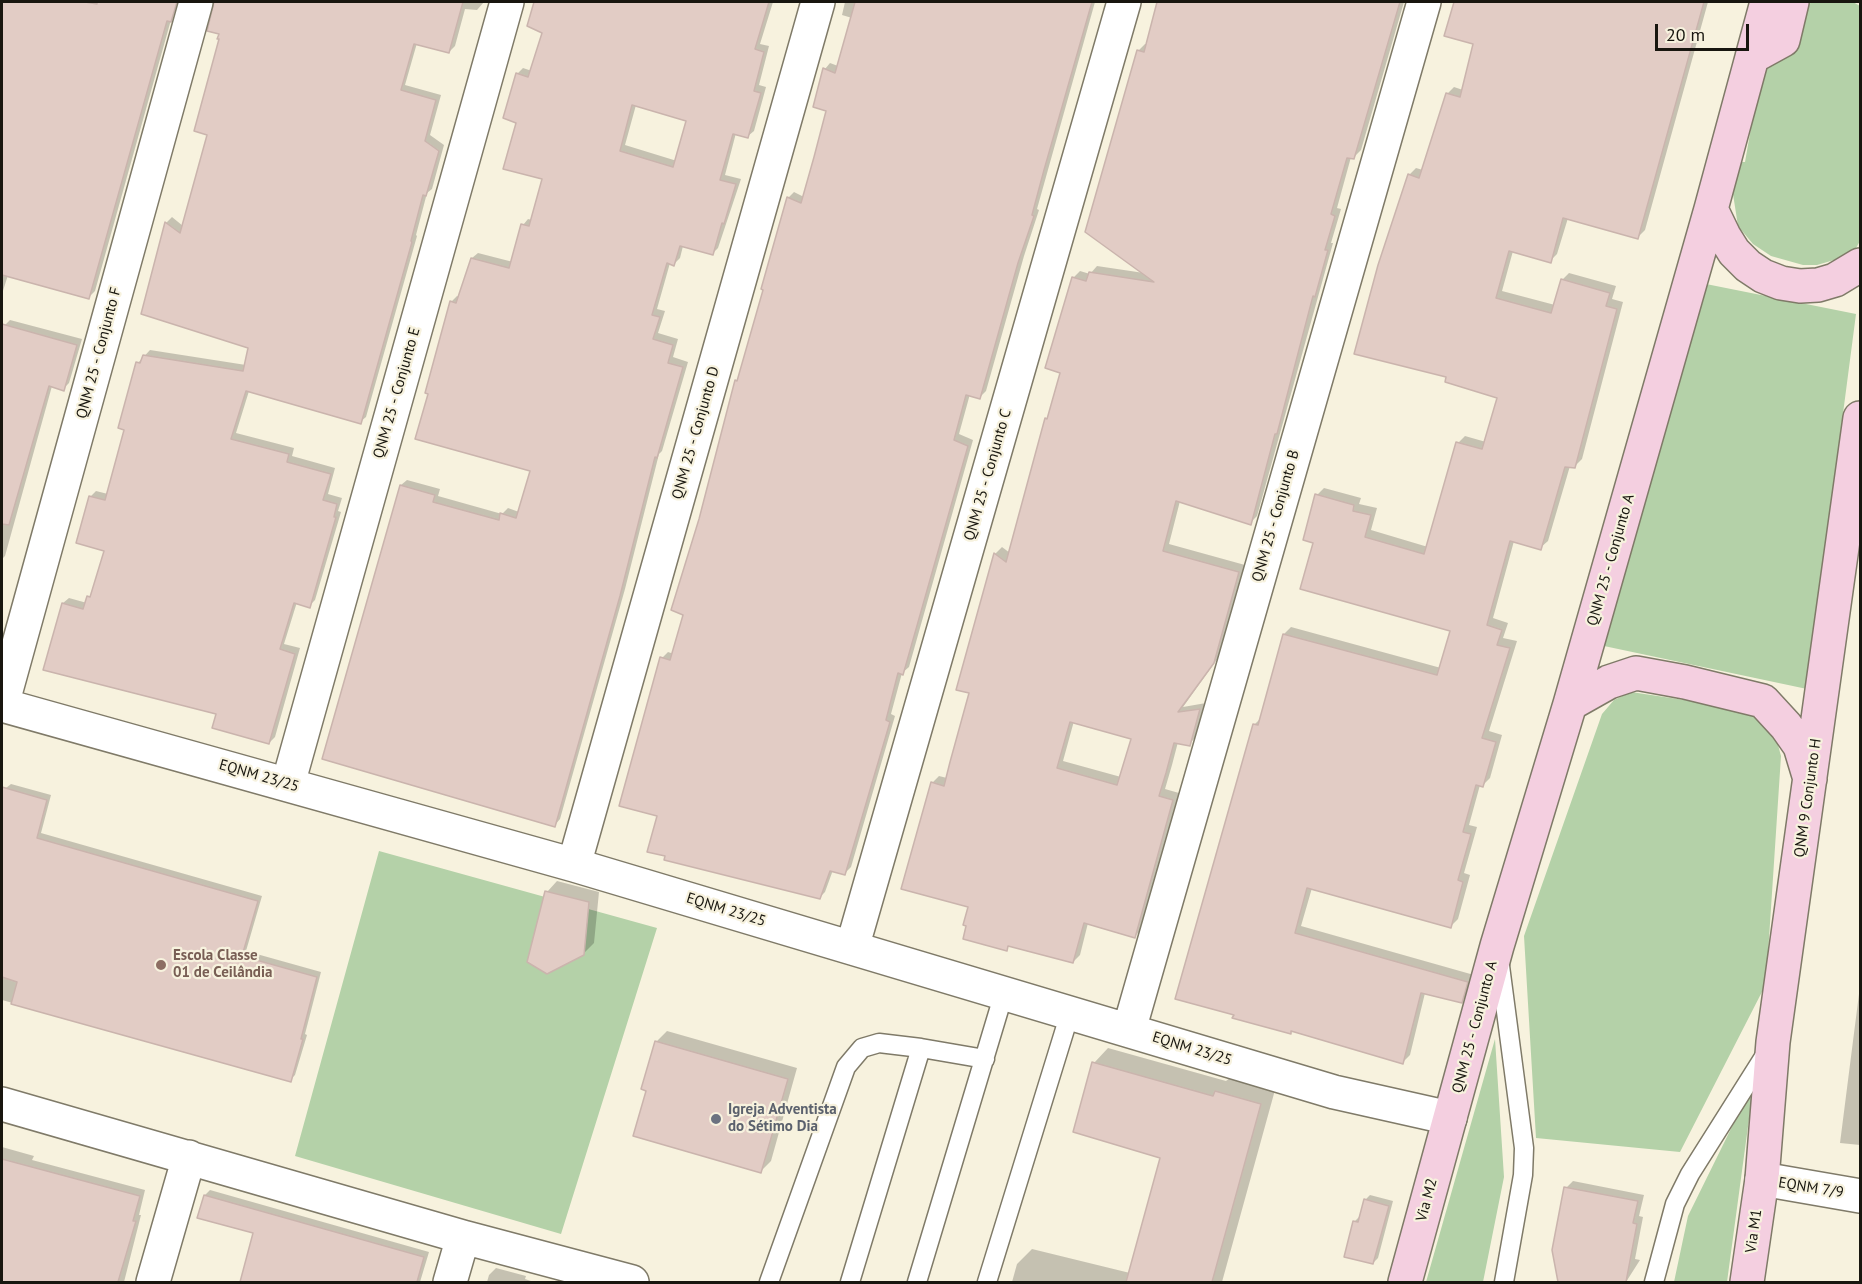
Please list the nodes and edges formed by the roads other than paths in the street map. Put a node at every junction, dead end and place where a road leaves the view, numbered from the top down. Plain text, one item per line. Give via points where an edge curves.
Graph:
1 (196, 2) edge
2 (507, 2) edge
3 (818, 2) edge
4 (1124, 2) edge
5 (1424, 2) edge
6 (1767, 2) edge
7 (1792, 2) edge
8 (1752, 57) junction
9 (1711, 209) junction
10 (1860, 265) edge
11 (1860, 418) edge
12 (1570, 704) junction
13 (2, 705) edge
14 (1811, 781) junction
15 (288, 784) junction
16 (574, 865) junction
17 (1497, 946) junction
18 (852, 948) junction
19 (1004, 993) junction
20 (1070, 1013) junction
21 (1129, 1030) junction
22 (1773, 1042) junction
23 (921, 1048) junction
24 (985, 1059) junction
25 (2, 1104) edge
26 (1450, 1118) junction
27 (189, 1157) junction
28 (1762, 1179) junction
29 (1860, 1196) edge
30 (463, 1237) junction
31 (153, 1282) edge
32 (450, 1282) edge
33 (632, 1282) edge
34 (768, 1282) edge
35 (850, 1282) edge
36 (917, 1282) edge
37 (987, 1282) edge
38 (1405, 1282) edge
39 (1504, 1282) edge
40 (1654, 1282) edge
41 (1747, 1282) edge

1 - 13 street, QNM 25 - Conjunto F
2 - 15 street, QNM 25 - Conjunto E
3 - 16 street, QNM 25 - Conjunto D
4 - 18 street, QNM 25 - Conjunto C
5 - 21 street, QNM 25 - Conjunto B
6 - 8 main road, QNM 25 - Conjunto A
7 - 8 main road via 1783,40
8 - 9 main road, QNM 25 - Conjunto A
9 - 10 main road via 1734,252 1763,276 1781,283 1818,285
9 - 12 main road, QNM 25 - Conjunto A
11 - 14 main road, QNM 9 Conjunto H
12 - 14 main road via 1609,682 1636,673 1763,702 1800,746
12 - 17 main road, QNM 25 - Conjunto A
13 - 15 street, EQNM 23/25
14 - 22 main road, QNM 9 Conjunto H
15 - 16 street, EQNM 23/25
16 - 18 street, EQNM 23/25
17 - 26 main road, QNM 25 - Conjunto A
17 - 39 lane via 1524,1148
18 - 19 street, EQNM 23/25
19 - 20 street, EQNM 23/25
19 - 24 lane
20 - 21 street, EQNM 23/25
20 - 37 lane
21 - 26 street, EQNM 23/25 via 1334,1092
22 - 28 main road, QNM 9 Conjunto H
22 - 40 lane via 1675,1204
23 - 24 lane
23 - 34 lane via 870,1045 862,1048 846,1067
23 - 35 lane
24 - 36 lane
25 - 27 street
26 - 38 main road, Via M2
27 - 30 street
27 - 31 street
28 - 29 street, EQNM 7/9
28 - 41 main road, Via M1
30 - 32 street
30 - 33 street

